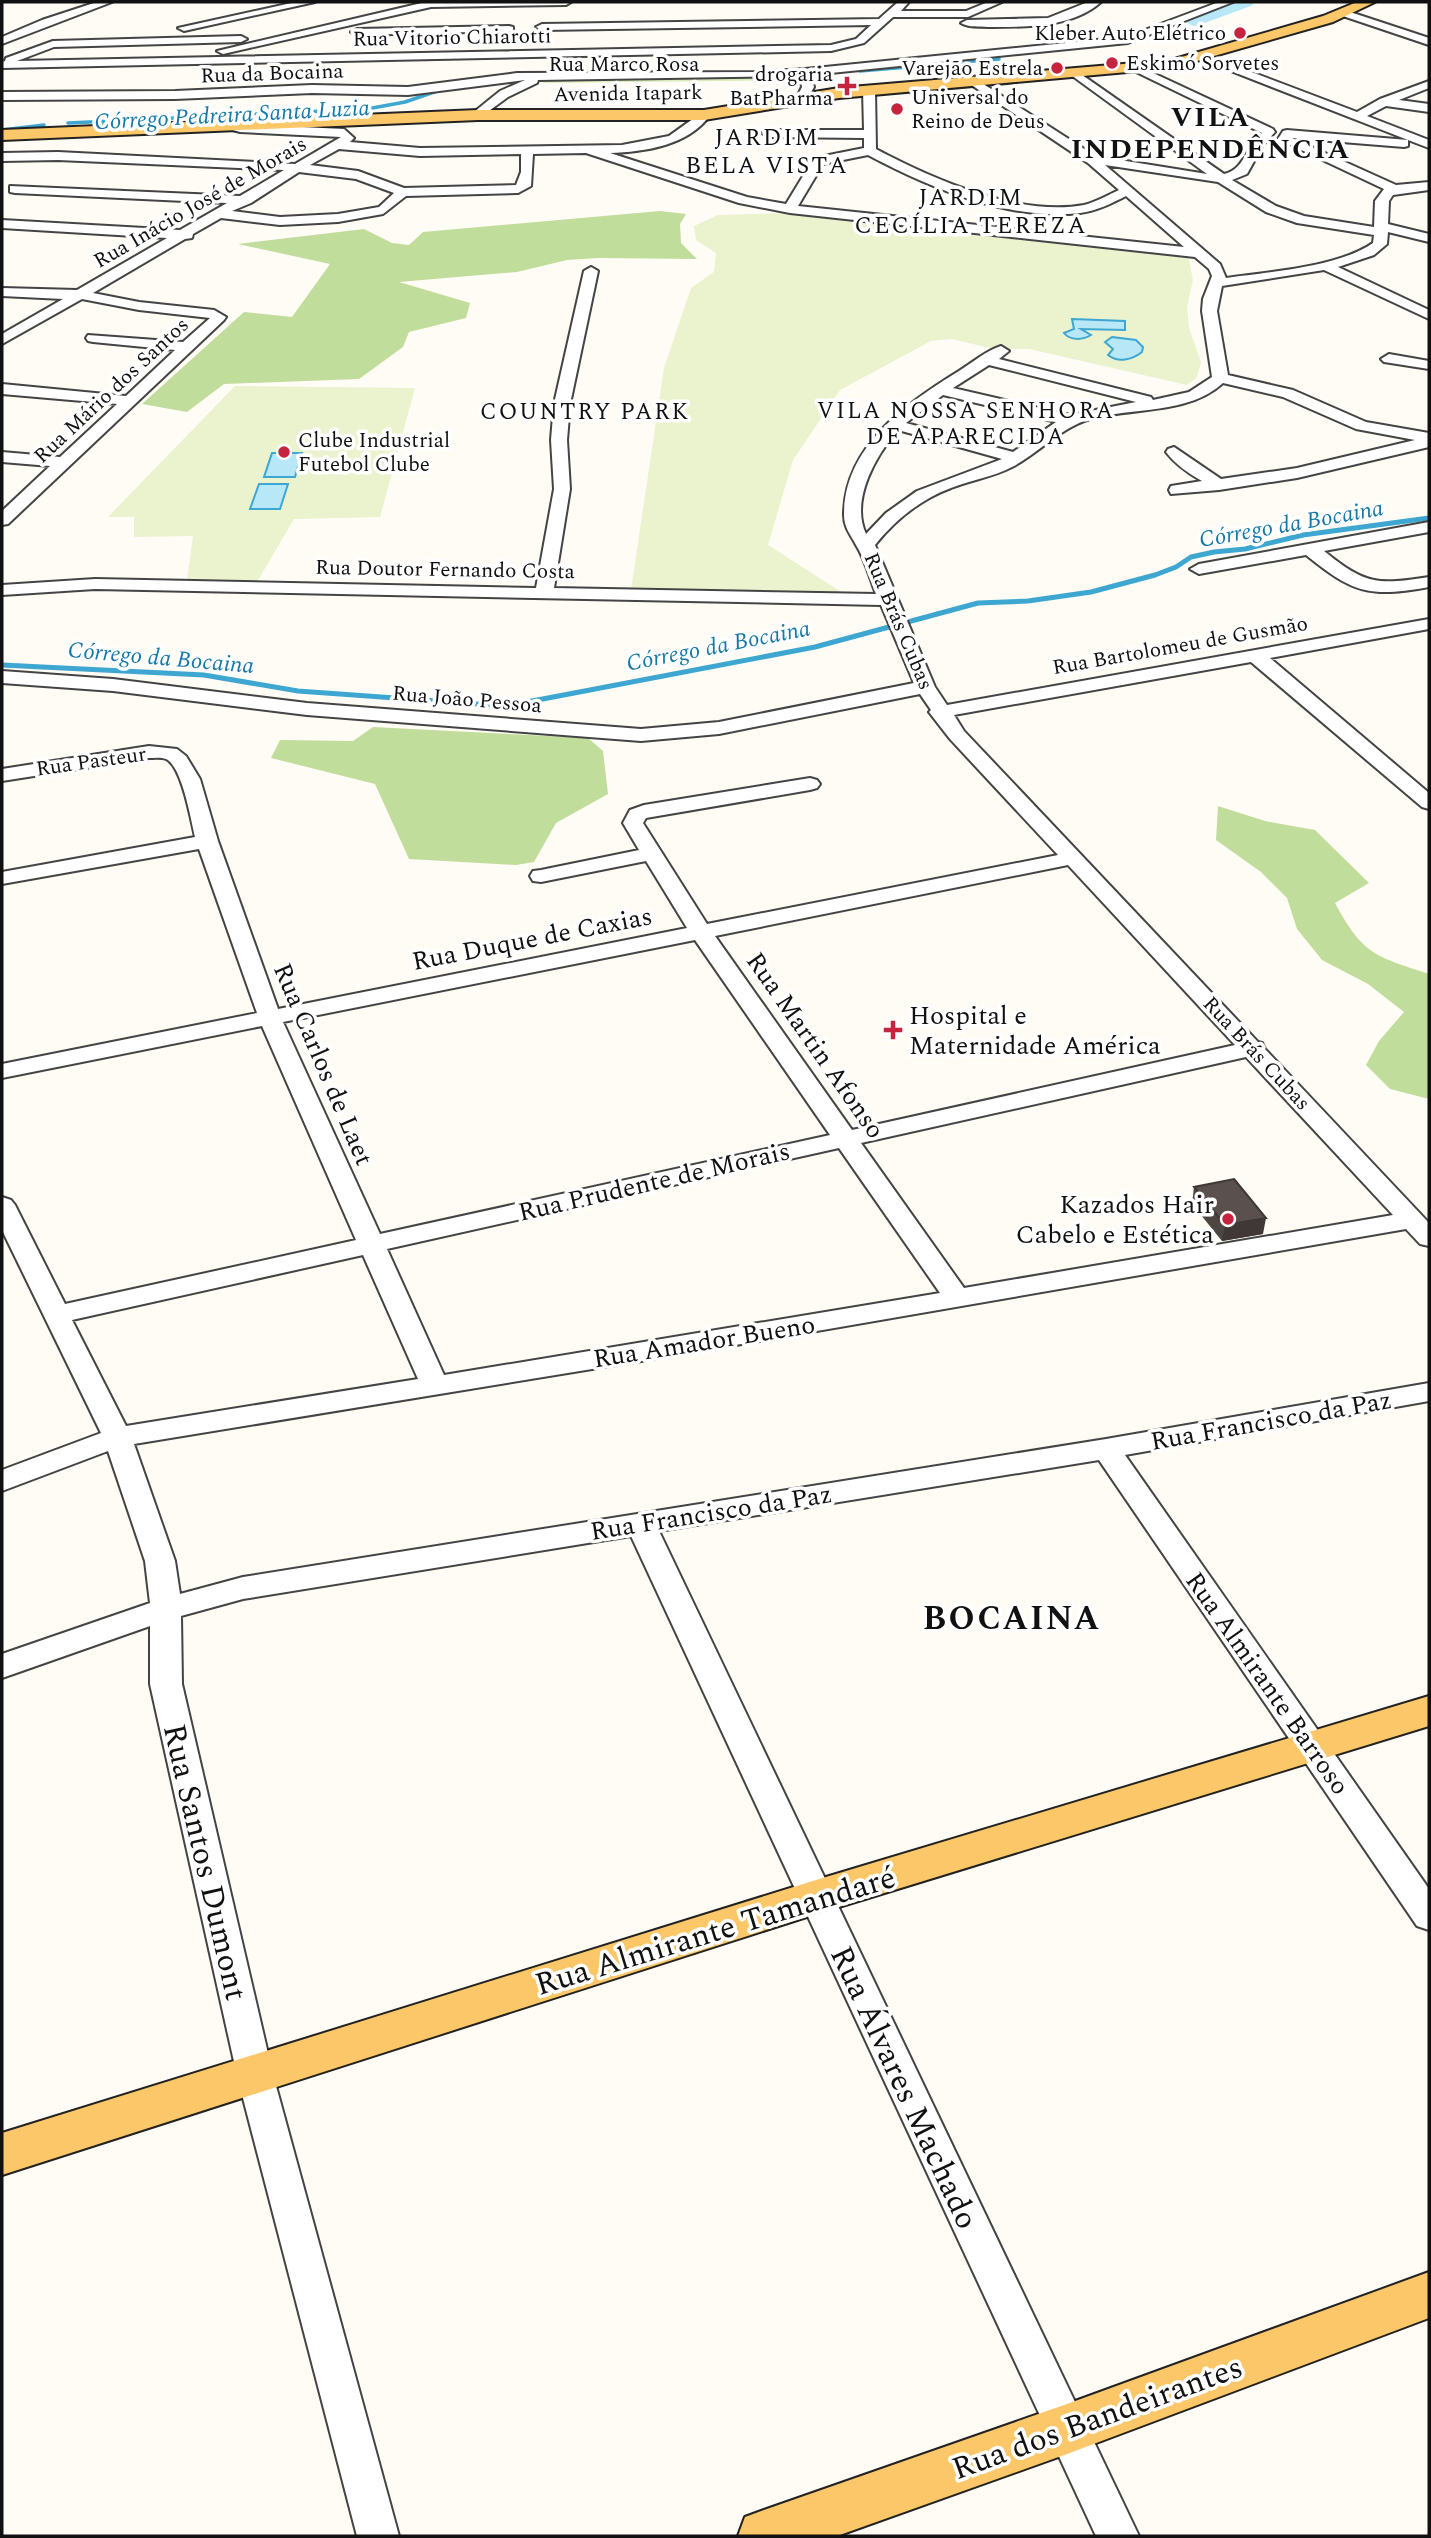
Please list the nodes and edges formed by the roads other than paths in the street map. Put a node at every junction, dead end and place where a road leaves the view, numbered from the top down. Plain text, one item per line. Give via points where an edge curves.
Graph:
1 (107, 2) edge
2 (310, 2) edge
3 (566, 2) edge
4 (904, 2) edge
5 (971, 2) edge
6 (997, 2) edge
7 (1096, 2) edge
8 (1228, 2) edge
9 (1368, 2) edge
10 (435, 3) edge
11 (1344, 13) junction
12 (888, 18) junction
13 (1328, 19) junction
14 (542, 27) dead end
15 (969, 28) junction
16 (509, 29) dead end
17 (1391, 29) junction
18 (299, 33) junction
19 (270, 39) junction
20 (2, 41) edge
21 (124, 41) junction
22 (1429, 42) edge
23 (576, 54) junction
24 (982, 56) junction
25 (1204, 57) junction
26 (923, 61) junction
27 (2, 64) edge
28 (1136, 68) junction
29 (1075, 73) junction
30 (541, 76) junction
31 (182, 78) junction
32 (974, 82) junction
33 (951, 83) junction
34 (806, 84) junction
35 (1429, 84) edge
36 (524, 85) junction
37 (869, 90) junction
38 (2, 96) edge
39 (1384, 102) junction
40 (1429, 108) edge
41 (478, 115) junction
42 (509, 115) junction
43 (1358, 116) junction
44 (697, 118) junction
45 (229, 125) junction
46 (768, 133) dead end
47 (870, 134) junction
48 (1267, 134) junction
49 (2, 135) edge
50 (1286, 136) junction
51 (1409, 137) junction
52 (1429, 144) edge
53 (340, 145) junction
54 (527, 150) junction
55 (588, 150) junction
56 (870, 151) junction
57 (453, 152) junction
58 (2, 157) edge
59 (1092, 160) junction
60 (299, 168) junction
61 (1222, 179) junction
62 (1429, 186) edge
63 (15, 189) dead end
64 (1394, 189) junction
65 (1127, 191) junction
66 (403, 192) junction
67 (246, 200) junction
68 (790, 209) junction
69 (222, 214) junction
70 (2, 224) edge
71 (1380, 229) junction
72 (187, 235) junction
73 (1429, 237) edge
74 (1199, 253) junction
75 (1324, 264) junction
76 (591, 271) dead end
77 (1217, 283) junction
78 (2, 292) edge
79 (82, 295) junction
80 (1429, 315) edge
81 (218, 319) joint
82 (93, 338) dead end
83 (2, 340) edge
84 (187, 347) junction
85 (1001, 351) dead end
86 (1389, 359) dead end
87 (987, 360) junction
88 (1429, 365) edge
89 (1220, 378) junction
90 (2, 389) edge
91 (939, 389) junction
92 (131, 401) junction
93 (1156, 402) junction
94 (1069, 420) junction
95 (897, 425) junction
96 (1429, 440) edge
97 (1174, 452) dead end
98 (2, 457) edge
99 (1016, 457) junction
100 (64, 462) junction
101 (1219, 485) junction
102 (1177, 490) dead end
103 (1428, 516) edge
104 (2, 520) edge
105 (866, 545) junction
106 (1309, 548) junction
107 (1199, 569) dead end
108 (1429, 582) edge
109 (2, 590) edge
110 (544, 594) junction
111 (889, 603) junction
112 (1429, 624) edge
113 (899, 628) joint
114 (1255, 655) junction
115 (2, 677) edge
116 (925, 687) junction
117 (939, 712) junction
118 (179, 760) joint
119 (2, 775) edge
120 (810, 784) dead end
121 (1424, 794) edge
122 (207, 841) junction
123 (650, 853) junction
124 (1073, 858) junction
125 (541, 876) dead end
126 (2, 878) edge
127 (702, 934) junction
128 (270, 1016) junction
129 (1254, 1048) junction
130 (2, 1071) edge
131 (847, 1138) junction
132 (2, 1205) edge
133 (1421, 1229) edge
134 (371, 1244) junction
135 (12, 1245) edge
136 (957, 1298) junction
137 (55, 1315) junction
138 (434, 1384) junction
139 (1429, 1392) edge
140 (117, 1437) junction
141 (1107, 1449) junction
142 (2, 1481) edge
143 (640, 1523) junction
144 (163, 1610) junction
145 (2, 1666) edge
146 (1429, 1711) edge
147 (1313, 1748) junction
148 (816, 1897) junction
149 (1429, 1916) edge
150 (255, 2076) junction
151 (2, 2154) edge
152 (1429, 2295) edge
153 (1067, 2429) junction
154 (378, 2536) edge
155 (764, 2536) edge
156 (1118, 2536) edge

1 - 20 street
2 - 21 street
3 - 10 street
4 - 12 street, Rua Vitorio Chiarotti
5 - 15 street
6 - 15 street
7 - 15 street via 1056,21
8 - 24 street via 1128,40
9 - 11 main road, Avenida Itapark
10 - 18 street
11 - 13 main road, Avenida Itapark
11 - 17 street
12 - 14 street
12 - 15 street
12 - 23 street, Rua Vitorio Chiarotti via 860,41 839,47
13 - 17 street
13 - 25 main road, Avenida Itapark
15 - 24 street
16 - 18 street
17 - 22 street
18 - 19 street
19 - 21 street
19 - 31 street via 205,55
21 - 27 street via 43,46
23 - 30 street
23 - 31 street, Rua Vitorio Chiarotti
24 - 26 street
25 - 28 main road, Avenida Itapark
25 - 43 street
26 - 33 street
26 - 34 street
27 - 31 street, Rua Vitorio Chiarotti
28 - 29 main road, Avenida Itapark
28 - 48 street
29 - 32 main road, Avenida Itapark
29 - 61 street
30 - 31 street, Rua da Bocaina via 408,91 312,89
30 - 34 street, Rua Marco Rosa via 744,75
30 - 36 street
31 - 38 street, Rua da Bocaina
32 - 33 main road, Avenida Itapark
32 - 59 street
33 - 37 main road, Avenida Itapark
34 - 36 street, Rua Marco Rosa
34 - 37 main road, Avenida Itapark
34 - 44 main road, Avenida Itapark
35 - 39 street
36 - 41 street via 504,93
37 - 47 street
39 - 40 street
39 - 43 street
41 - 42 main road, Avenida Itapark
41 - 45 main road, Avenida Itapark
42 - 44 main road, Avenida Itapark
42 - 57 street
43 - 51 street
44 - 55 street via 673,139 647,146
45 - 49 main road, Avenida Itapark
45 - 53 street, Rua Inácio José de Morais via 348,136
46 - 47 street
47 - 56 street
48 - 50 street
48 - 61 street via 1243,171
50 - 51 street via 1399,144 1409,142
50 - 64 street
51 - 52 street
53 - 57 street
53 - 60 street, Rua Inácio José de Morais
54 - 55 street
54 - 57 street
54 - 66 street via 524,186 518,189
55 - 68 street via 744,200
56 - 65 street via 905,171 954,188 1038,208 1084,209
56 - 68 street via 821,159
58 - 60 street
59 - 61 street
59 - 65 street
60 - 66 street via 358,176
60 - 67 street, Rua Inácio José de Morais
61 - 71 street via 1301,220
62 - 64 street
63 - 67 street
64 - 71 street via 1382,201
65 - 74 street
66 - 69 street via 383,210 338,218 280,221
67 - 69 street, Rua Inácio José de Morais
68 - 74 street
69 - 72 street, Rua Inácio José de Morais
70 - 72 street
71 - 73 street
71 - 75 street via 1376,250
72 - 79 street, Rua Inácio José de Morais
74 - 77 street via 1218,272
75 - 77 street
75 - 80 street
76 - 110 street via 562,404 562,489
77 - 89 street via 1210,316
78 - 79 street
79 - 81 street via 214,314
79 - 83 street, Rua Inácio José de Morais
81 - 84 street, Rua Mário dos Santos
82 - 84 street
84 - 92 street, Rua Mário dos Santos
85 - 87 street
86 - 88 street
87 - 91 street
87 - 93 street
89 - 93 street, Rua Brás Cubas via 1193,395
89 - 96 street via 1288,393 1362,426
90 - 92 street
91 - 94 street
91 - 95 street
92 - 100 street, Rua Mário dos Santos
93 - 94 street, Rua Brás Cubas
94 - 99 street, Rua Brás Cubas
95 - 99 street
95 - 105 street via 867,461 854,503 852,523
96 - 101 street via 1318,469
97 - 101 street
98 - 100 street
99 - 105 street, Rua Brás Cubas via 925,493 887,521
100 - 104 street, Rua Mário dos Santos
101 - 102 street
103 - 106 street
105 - 111 street, Rua Brás Cubas
106 - 107 street
106 - 108 street via 1368,588
109 - 110 street, Rua Doutor Fernando Costa via 95,583
110 - 111 street, Rua Doutor Fernando Costa
111 - 113 street, Rua Brás Cubas
112 - 114 street, Rua Bartolomeu de Gusmão
113 - 116 street, Rua Brás Cubas
114 - 117 street, Rua Bartolomeu de Gusmão
114 - 121 street
115 - 116 street, Rua João Pessoa via 113,685 307,709 641,735 719,728
116 - 117 street, Rua Brás Cubas
117 - 124 street, Rua Brás Cubas
118 - 119 street, Rua Pasteur via 170,753 149,752
118 - 122 street, Rua Carlos de Laet via 190,779
120 - 123 street, Rua Martin Afonso via 637,814 633,822
122 - 126 street
122 - 128 street, Rua Carlos de Laet
123 - 125 street
123 - 127 street, Rua Martin Afonso
124 - 127 street, Rua Duque de Caxias
124 - 129 street, Rua Brás Cubas
127 - 128 street, Rua Duque de Caxias
127 - 131 street, Rua Martin Afonso
128 - 130 street, Rua Duque de Caxias
128 - 134 street, Rua Carlos de Laet
129 - 131 street, Rua Prudente de Morais
129 - 133 street, Rua Brás Cubas
131 - 134 street, Rua Prudente de Morais
131 - 136 street, Rua Martin Afonso
132 - 135 street, Rua Santos Dumont
133 - 136 street, Rua Amador Bueno
134 - 137 street, Rua Prudente de Morais
134 - 138 street, Rua Carlos de Laet
135 - 137 street, Rua Santos Dumont
136 - 138 street, Rua Amador Bueno
137 - 140 street, Rua Santos Dumont
138 - 140 street, Rua Amador Bueno
139 - 141 street, Rua Francisco da Paz
140 - 142 street, Rua Amador Bueno
140 - 144 street, Rua Santos Dumont via 163,1575
141 - 143 street, Rua Francisco da Paz
141 - 147 street, Rua Almirante Barroso
143 - 144 street, Rua Francisco da Paz via 243,1588
143 - 148 street, Rua Álvares Machado
144 - 145 street, Rua Francisco da Paz
144 - 150 street, Rua Santos Dumont via 166,1685
146 - 147 main road, Rua Almirante Tamandaré
147 - 148 main road, Rua Almirante Tamandaré
147 - 149 street, Rua Almirante Barroso
148 - 150 main road, Rua Almirante Tamandaré
148 - 153 street, Rua Álvares Machado
150 - 151 main road, Rua Almirante Tamandaré
150 - 154 street, Rua Santos Dumont
152 - 153 main road, Rua dos Bandeirantes
153 - 155 main road, Rua dos Bandeirantes
153 - 156 street, Rua Álvares Machado

